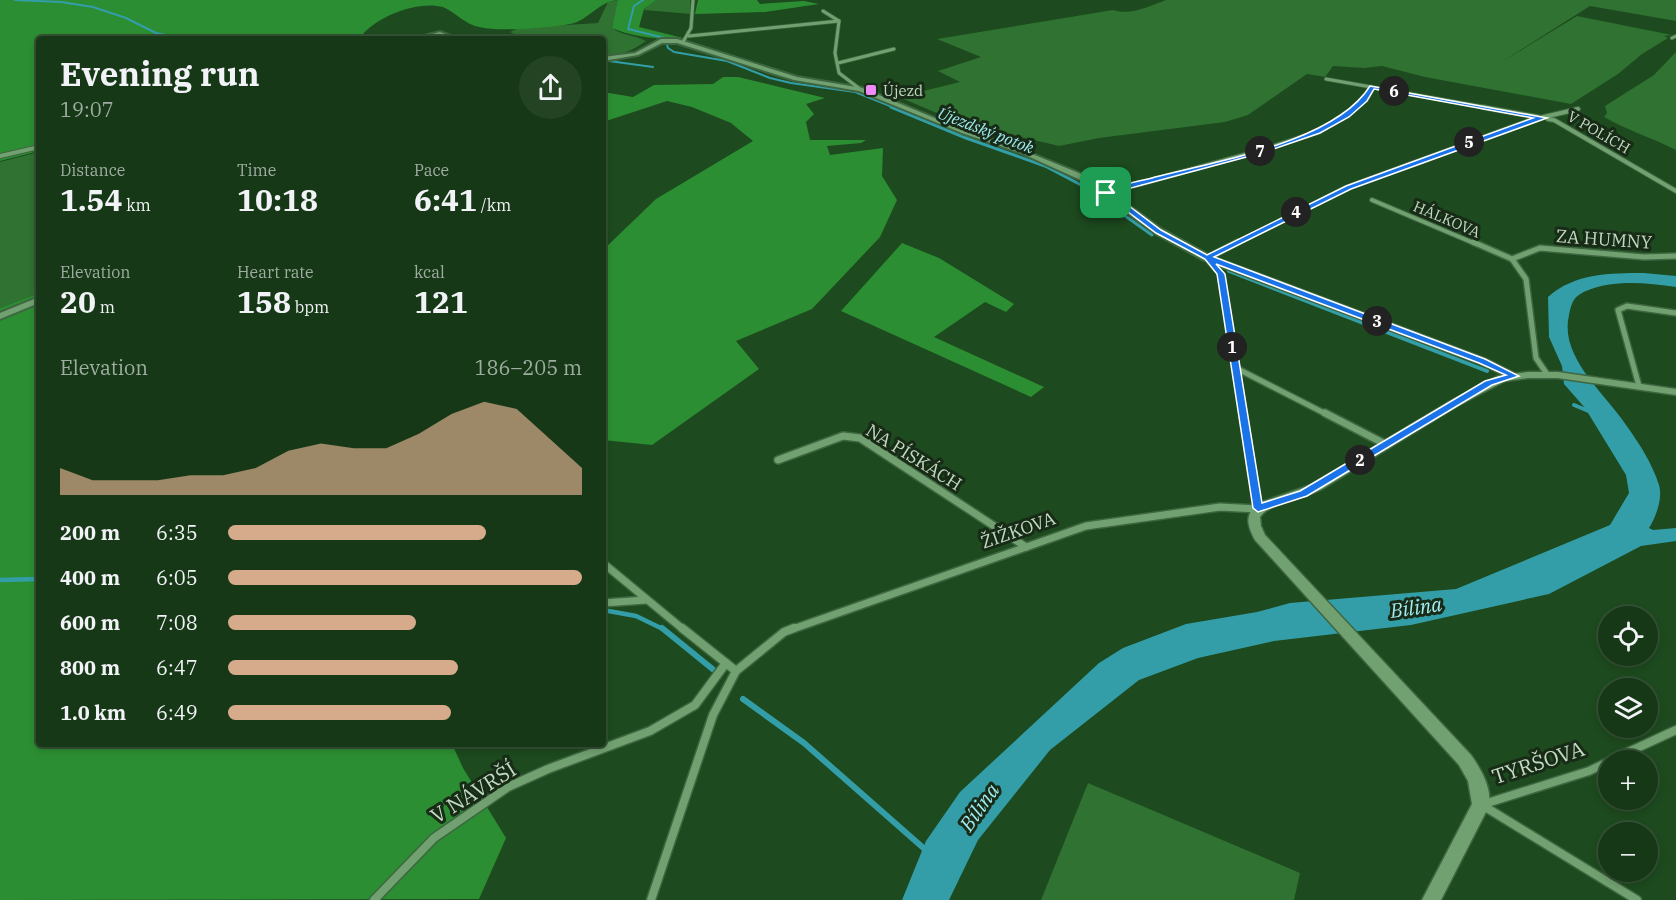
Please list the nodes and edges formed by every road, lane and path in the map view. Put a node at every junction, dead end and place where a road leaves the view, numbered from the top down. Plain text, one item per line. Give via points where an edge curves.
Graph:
1 (693, 0) edge
2 (823, 10) dead end
3 (839, 21) junction
4 (430, 36) edge
5 (450, 36) edge
6 (689, 36) junction
7 (683, 42) junction
8 (894, 49) dead end
9 (606, 59) edge
10 (838, 63) junction
11 (1326, 79) dead end
12 (1372, 87) junction
13 (860, 89) junction
14 (1578, 109) dead end
15 (1544, 118) junction
16 (36, 148) edge
17 (0, 156) edge
18 (1676, 191) edge
19 (1106, 193) junction
20 (1372, 200) dead end
21 (1676, 256) edge
22 (1207, 258) junction
23 (1512, 259) junction
24 (36, 301) edge
25 (1676, 313) edge
26 (0, 316) edge
27 (1236, 368) junction
28 (1552, 375) junction
29 (1514, 376) junction
30 (1639, 386) junction
31 (1676, 392) edge
32 (1387, 445) junction
33 (778, 460) dead end
34 (1258, 508) junction
35 (1026, 547) junction
36 (606, 565) edge
37 (646, 600) junction
38 (606, 603) edge
39 (726, 663) junction
40 (736, 671) junction
41 (1676, 730) edge
42 (1633, 750) edge
43 (1598, 767) edge
44 (1481, 805) junction
45 (374, 900) edge
46 (651, 900) edge
47 (1431, 900) edge
48 (1637, 900) edge

1 - 6 street via 694,20
2 - 3 street
3 - 6 street
3 - 10 street via 835,52
4 - 5 street
6 - 7 street
7 - 9 street via 661,41 636,54
7 - 13 street via 796,79
8 - 10 street
10 - 13 street via 843,78
11 - 12 street, V POLÍCH
12 - 15 street, V POLÍCH
12 - 19 street via 1346,116 1318,132
13 - 19 street via 1059,167
14 - 15 street
15 - 18 street, V POLÍCH via 1554,120
15 - 22 street via 1348,187
16 - 17 street
19 - 22 street via 1158,231
20 - 23 street, HÁLKOVA
21 - 23 street, ZA HUMNY via 1540,248
22 - 27 street via 1221,274
22 - 29 street
23 - 28 street via 1526,279 1536,358
24 - 26 street
25 - 30 street via 1627,306 1618,310
27 - 32 street
27 - 34 street
28 - 29 main road, ŽIŽKOVA
28 - 30 main road, ŽIŽKOVA
29 - 32 main road, ŽIŽKOVA via 1488,383
30 - 31 main road, ŽIŽKOVA
32 - 34 main road, ŽIŽKOVA via 1304,494
33 - 35 street, NA PÍSKÁCH via 843,436 860,438
34 - 35 street, ŽIŽKOVA via 1220,507 1086,526
34 - 44 main road via 1253,521 1257,531 1465,760 1476,775
35 - 40 street, ŽIŽKOVA via 784,632
36 - 37 street
37 - 38 street
37 - 39 street
39 - 40 street
39 - 45 street, V NÁVRŠÍ via 695,705 650,731 507,787 434,838
40 - 46 street, ŽIŽKOVA via 713,715
41 - 42 street, TYRŠOVA
43 - 44 street, TYRŠOVA
44 - 47 main road, TYRŠOVA
44 - 48 street

